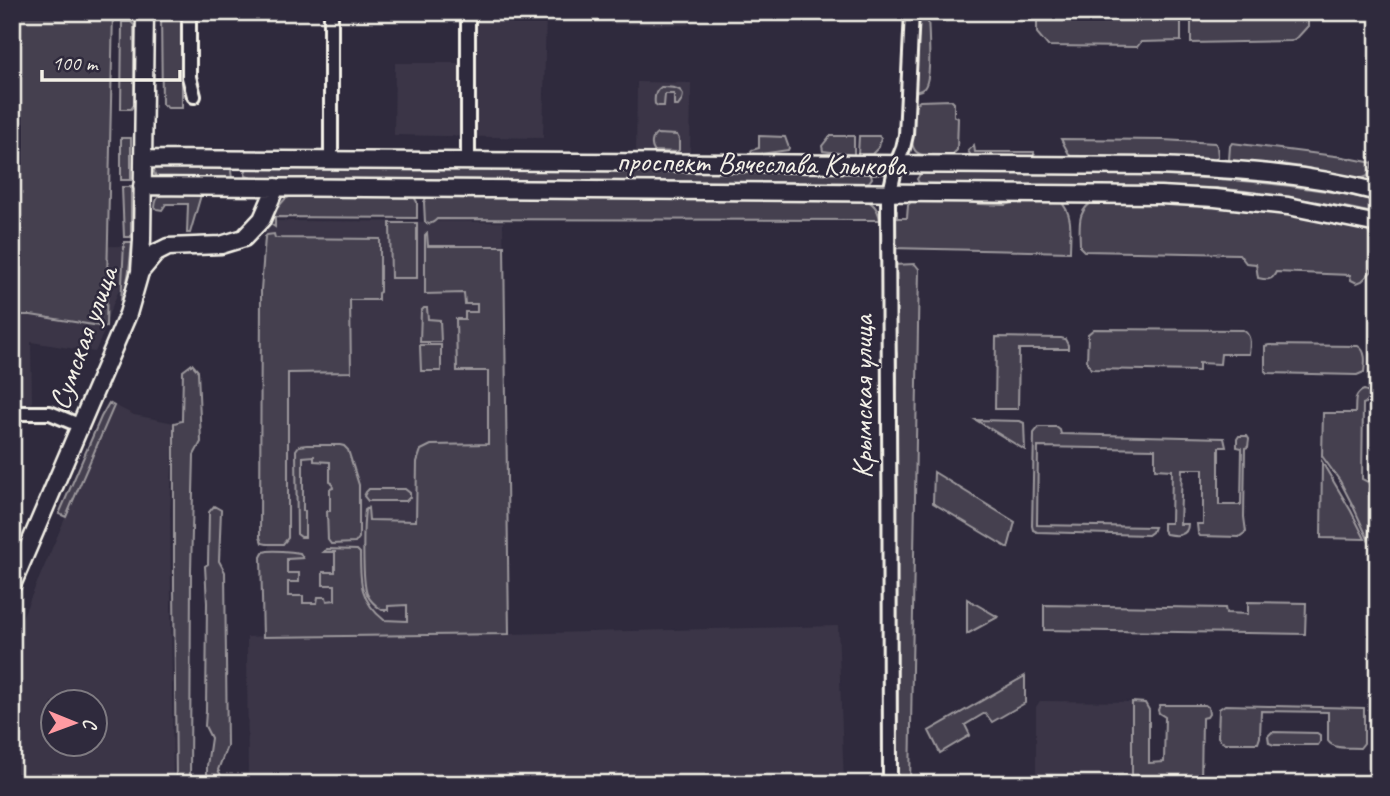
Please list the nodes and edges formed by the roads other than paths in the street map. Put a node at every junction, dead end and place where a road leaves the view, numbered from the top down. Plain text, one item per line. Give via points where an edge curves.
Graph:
1 (145, 12) edge
2 (189, 12) edge
3 (331, 12) edge
4 (468, 12) edge
5 (912, 12) edge
6 (194, 96) dead end
7 (143, 159) junction
8 (252, 160) junction
9 (331, 160) junction
10 (468, 162) junction
11 (866, 165) junction
12 (896, 165) junction
13 (916, 165) junction
14 (142, 186) junction
15 (254, 187) junction
16 (276, 187) junction
17 (866, 192) junction
18 (890, 192) junction
19 (916, 192) junction
20 (1378, 192) edge
21 (1378, 224) edge
22 (140, 272) junction
23 (12, 413) edge
24 (81, 426) junction
25 (12, 585) edge
26 (890, 784) edge

1 - 7 main road, Сумская улица
2 - 6 street via 189,78
3 - 9 street
4 - 10 street
5 - 12 street, Крымская улица via 906,135
7 - 8 main road, проспект Вячеслава Клыкова
7 - 14 main road, Сумская улица
8 - 9 main road, проспект Вячеслава Клыкова
8 - 15 main road via 244,162 239,171 242,181
9 - 10 main road, проспект Вячеслава Клыкова
10 - 11 main road, проспект Вячеслава Клыкова
11 - 12 main road, проспект Вячеслава Клыкова
11 - 17 main road via 876,170 879,178 876,187
12 - 13 main road, проспект Вячеслава Клыкова
12 - 18 street, Крымская улица
13 - 19 main road via 906,170 903,181
13 - 20 main road, проспект Вячеслава Клыкова via 1226,169 1299,176
14 - 15 main road, проспект Вячеслава Клыкова
14 - 22 main road, Сумская улица
15 - 16 main road, проспект Вячеслава Клыкова
16 - 17 main road, проспект Вячеслава Клыкова
16 - 22 main road via 262,219 244,238 221,245 168,247 156,253
17 - 18 main road, проспект Вячеслава Клыкова
18 - 19 main road, проспект Вячеслава Клыкова
18 - 26 street, Крымская улица
19 - 21 main road, проспект Вячеслава Клыкова via 1215,198 1288,206
22 - 24 main road, Сумская улица via 128,314
23 - 24 street via 50,413
24 - 25 main road, Сумская улица

